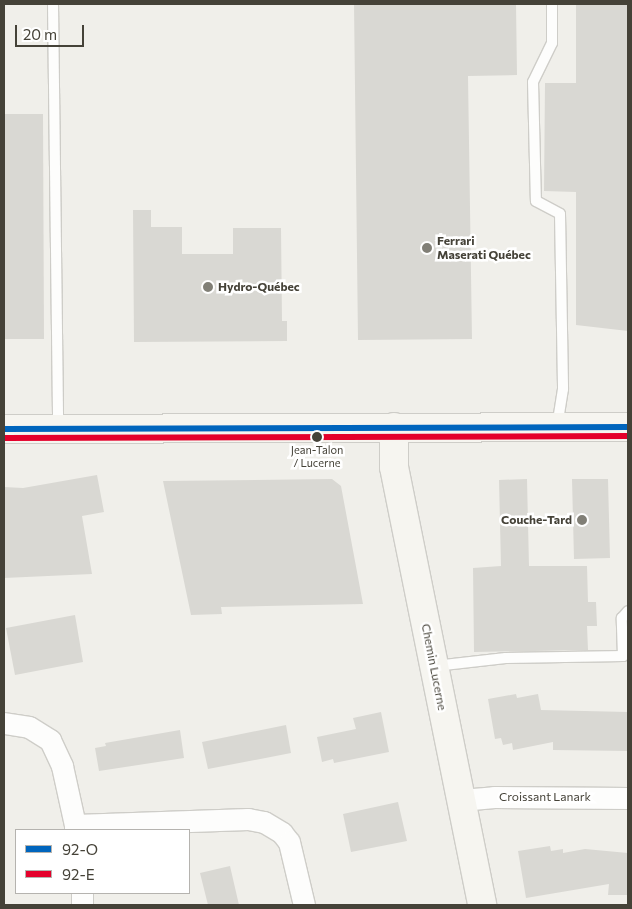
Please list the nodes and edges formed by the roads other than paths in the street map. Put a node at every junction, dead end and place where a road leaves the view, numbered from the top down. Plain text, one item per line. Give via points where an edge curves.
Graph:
1 (53, 4) edge
2 (552, 4) edge
3 (394, 427) junction
4 (556, 427) junction
5 (628, 427) edge
6 (4, 429) edge
7 (58, 429) junction
8 (628, 611) edge
9 (434, 666) junction
10 (4, 723) edge
11 (628, 798) edge
12 (461, 800) junction
13 (75, 828) edge
14 (304, 905) edge
15 (482, 905) edge

1 - 7 lane
2 - 4 lane via 552,43 533,82 536,201 560,214 563,389
3 - 4 main road
3 - 7 main road
3 - 9 main road, Chemin Lucerne via 394,467
4 - 5 main road
6 - 7 main road
8 - 9 lane via 622,618 623,656 506,658
9 - 12 main road, Chemin Lucerne
10 - 13 street via 29,727 50,740 62,766
11 - 12 street, Croissant Lanark via 494,797
12 - 15 main road, Chemin Lucerne
13 - 14 street via 248,819 271,825 289,842

